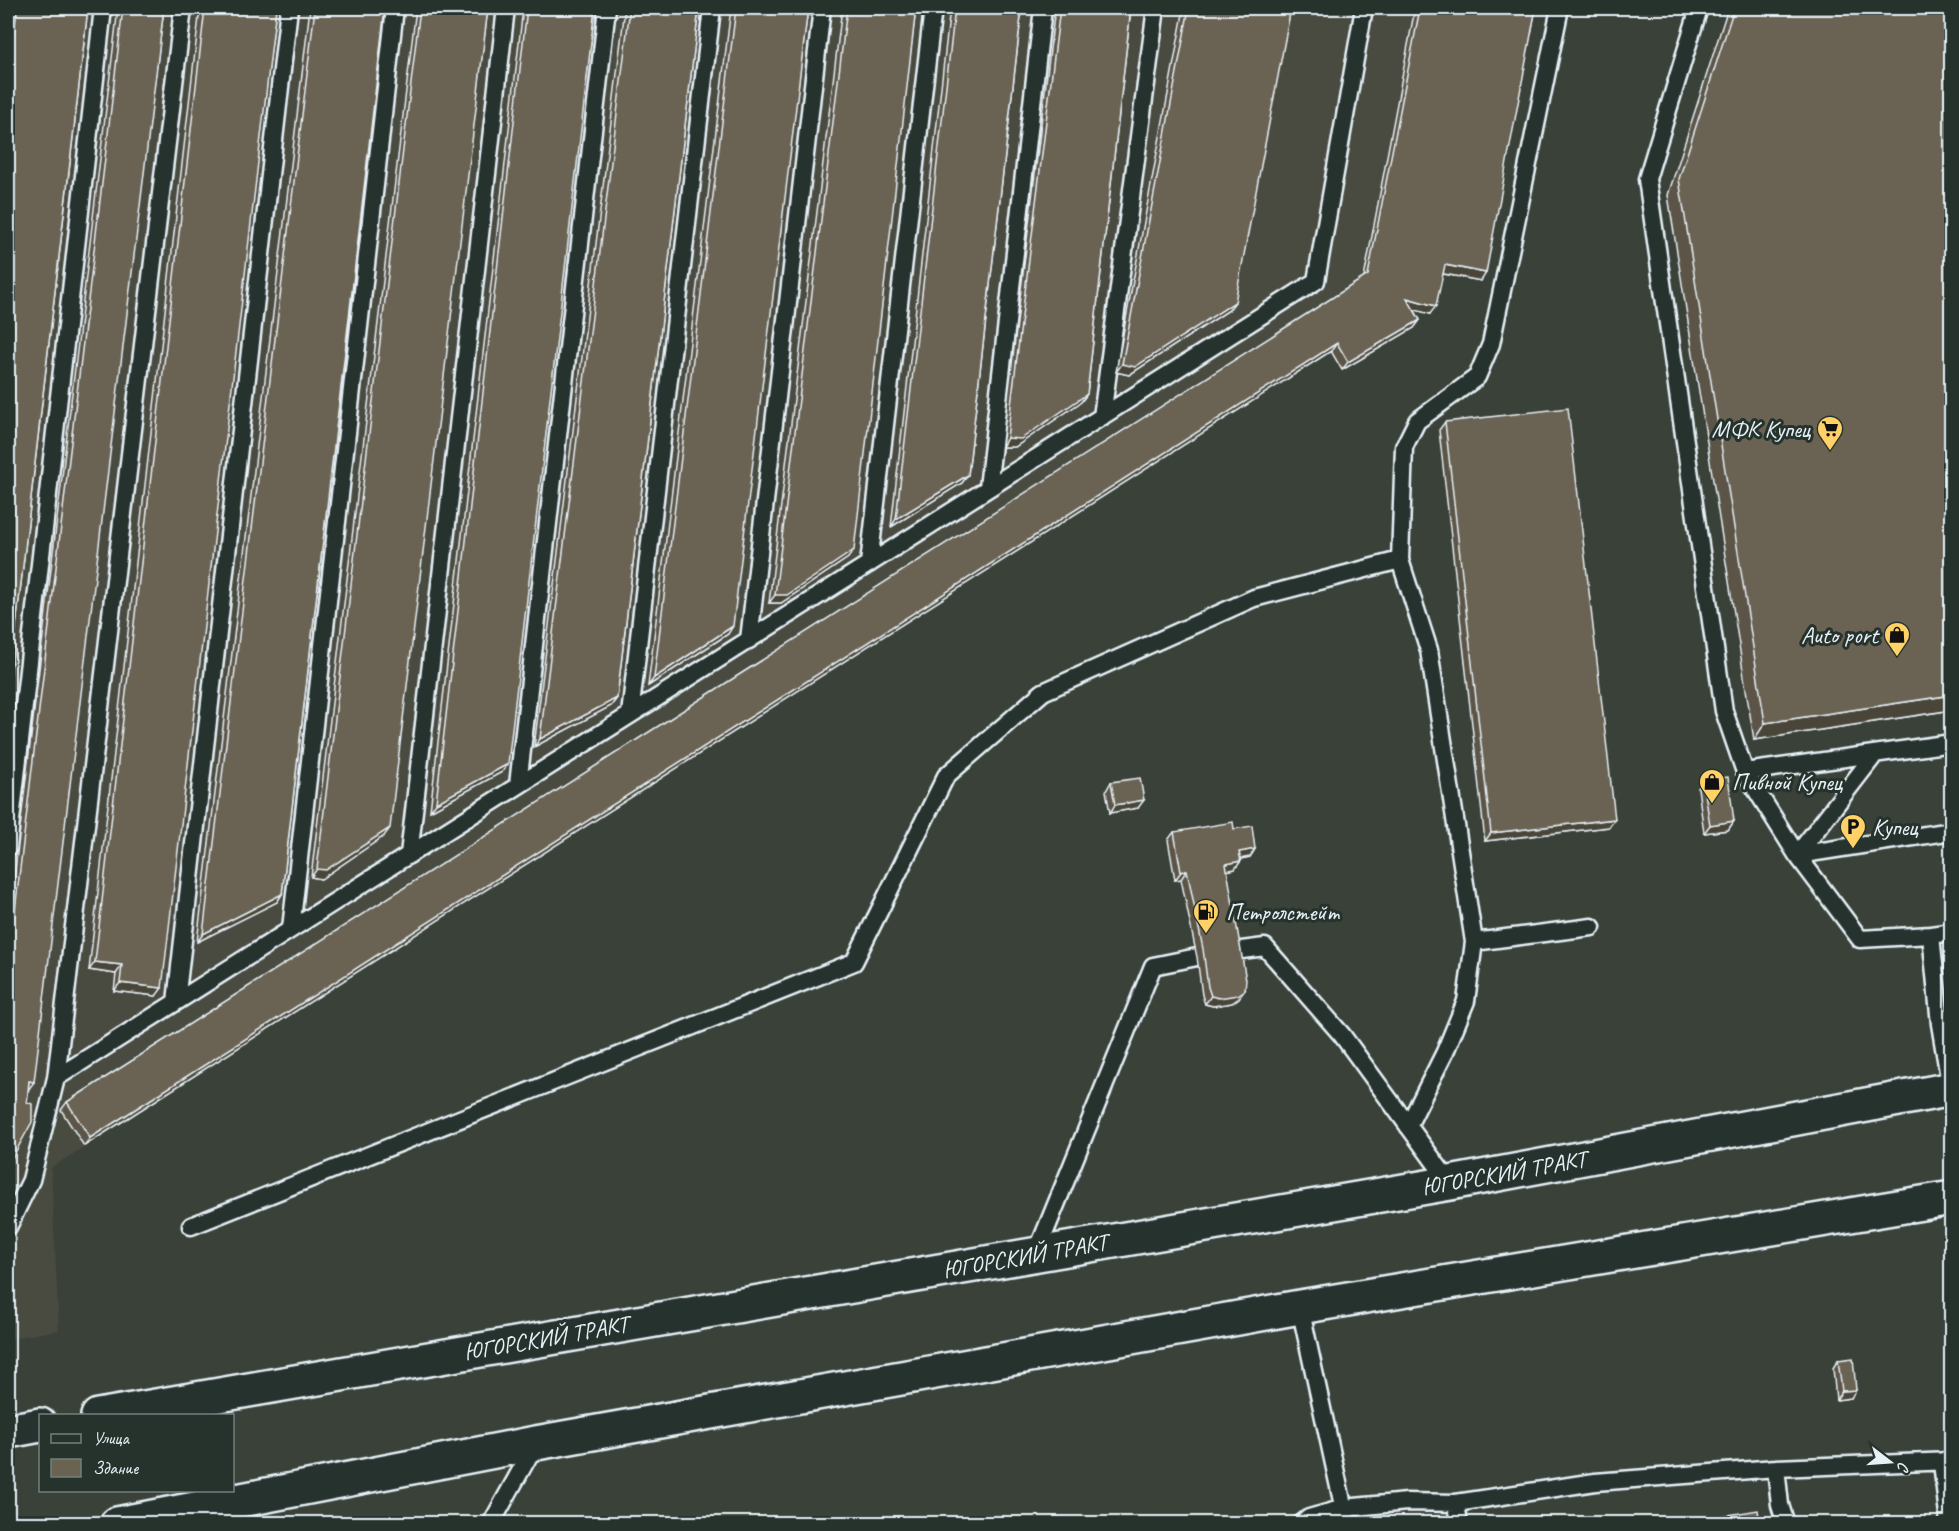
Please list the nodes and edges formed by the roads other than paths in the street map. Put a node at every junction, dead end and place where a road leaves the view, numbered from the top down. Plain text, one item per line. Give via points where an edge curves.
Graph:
1 (103, 8) edge
2 (183, 8) edge
3 (289, 8) edge
4 (395, 8) edge
5 (506, 8) edge
6 (607, 8) edge
7 (712, 8) edge
8 (822, 8) edge
9 (933, 8) edge
10 (1043, 8) edge
11 (1156, 8) edge
12 (1364, 8) edge
13 (1560, 8) edge
14 (1699, 8) edge
15 (1102, 417) junction
16 (988, 488) junction
17 (1400, 560) junction
18 (869, 564) junction
19 (749, 640) junction
20 (630, 715) junction
21 (1952, 743) edge
22 (1875, 754) junction
23 (1745, 772) junction
24 (518, 785) junction
25 (1952, 831) edge
26 (8, 848) edge
27 (409, 855) junction
28 (1797, 855) junction
29 (1592, 927) dead end
30 (291, 929) junction
31 (1952, 932) edge
32 (1931, 935) junction
33 (1474, 942) junction
34 (1234, 951) edge
35 (1197, 957) dead end
36 (176, 1002) junction
37 (56, 1078) junction
38 (1951, 1089) edge
39 (1408, 1126) junction
40 (1450, 1184) junction
41 (1952, 1198) edge
42 (191, 1226) dead end
43 (8, 1227) edge
44 (1036, 1254) junction
45 (1300, 1307) junction
46 (110, 1414) edge
47 (39, 1425) edge
48 (8, 1431) edge
49 (536, 1443) junction
50 (1947, 1461) edge
51 (1776, 1468) junction
52 (1456, 1503) junction
53 (1346, 1516) edge
54 (139, 1522) edge
55 (491, 1524) edge
56 (1301, 1524) edge
57 (1459, 1524) edge
58 (1786, 1524) edge
59 (1949, 1524) edge

1 - 26 lane
2 - 37 lane
3 - 36 lane
4 - 30 lane
5 - 27 lane
6 - 24 lane
7 - 20 lane
8 - 19 lane
9 - 18 lane
10 - 16 lane
11 - 15 lane
12 - 15 lane via 1316,281
13 - 17 lane via 1491,344 1476,377 1417,421 1404,447
14 - 23 lane via 1647,178 1724,711
15 - 16 lane
16 - 18 lane
17 - 33 lane via 1429,650
17 - 42 lane via 1254,598 1043,692 946,776 854,962
18 - 19 lane
19 - 20 lane
20 - 24 lane
21 - 22 lane
22 - 23 lane
22 - 28 lane
23 - 28 lane
24 - 27 lane
25 - 28 lane
27 - 30 lane
28 - 32 lane via 1860,939
29 - 33 lane
30 - 36 lane
31 - 32 lane
32 - 38 lane
33 - 39 lane via 1466,1001
34 - 39 lane via 1265,946 1342,1035
35 - 44 lane via 1153,966
36 - 37 lane
37 - 43 lane via 31,1180
38 - 40 main road, ЮГОРСКИЙ ТРАКТ
39 - 40 lane
40 - 44 main road, ЮГОРСКИЙ ТРАКТ
41 - 45 main road
44 - 46 main road, ЮГОРСКИЙ ТРАКТ
45 - 49 main road
45 - 53 lane
47 - 48 main road
49 - 54 main road
49 - 55 lane
50 - 51 lane
50 - 59 lane
51 - 52 lane via 1595,1482
51 - 58 lane
52 - 53 lane via 1407,1502
52 - 57 lane
53 - 56 lane via 1309,1518

